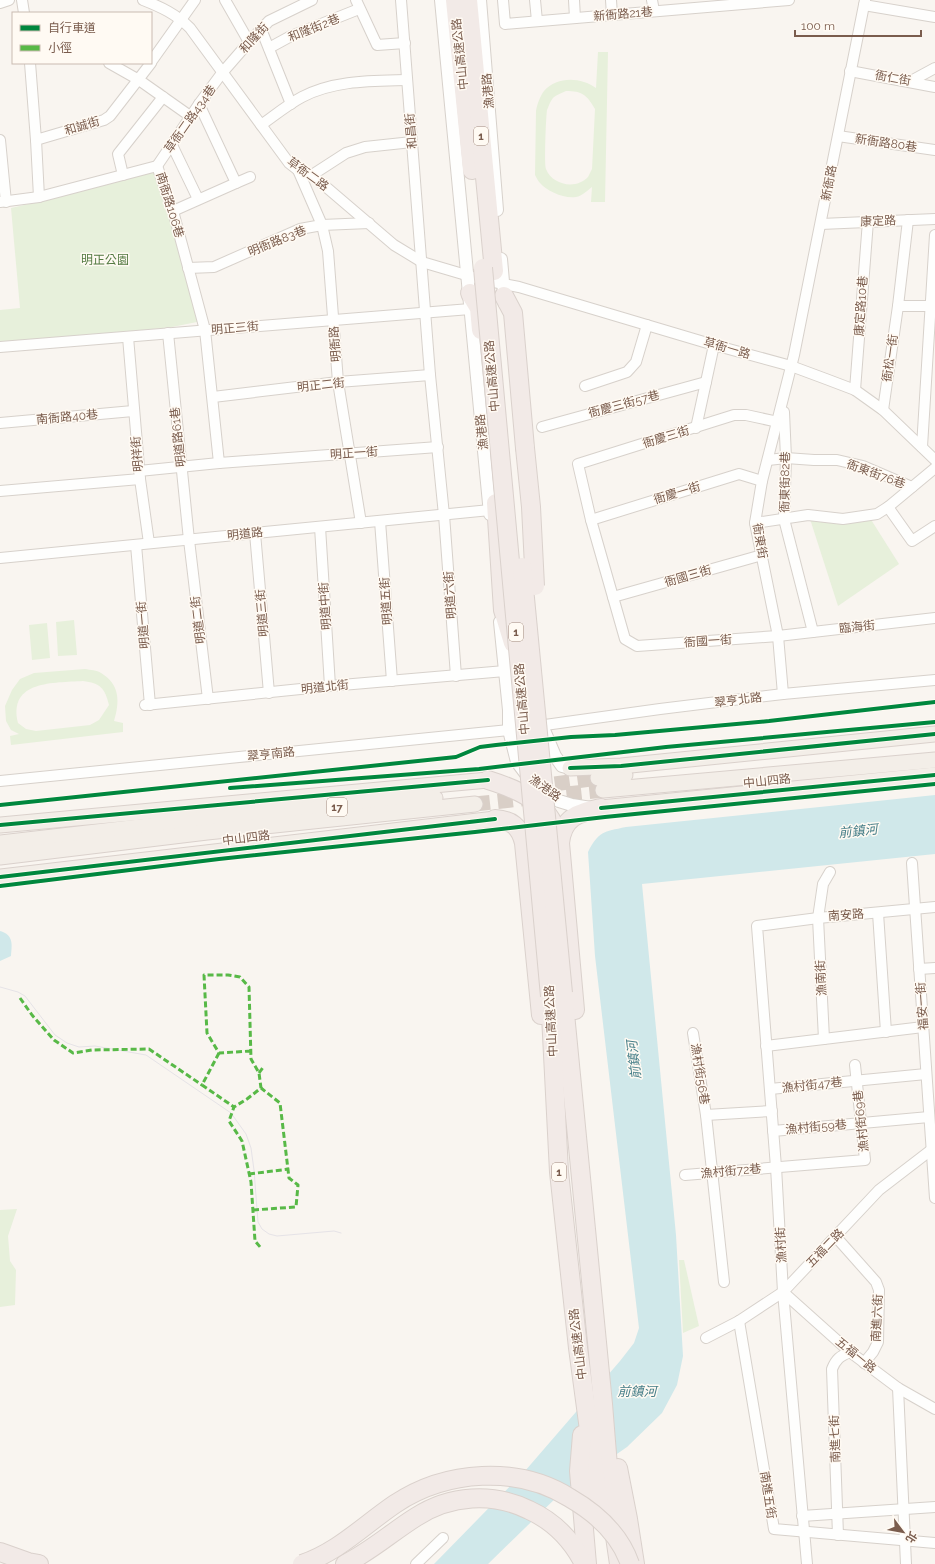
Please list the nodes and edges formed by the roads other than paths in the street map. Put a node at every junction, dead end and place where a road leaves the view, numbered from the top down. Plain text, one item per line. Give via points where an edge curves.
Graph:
1 (9, 0) edge
2 (22, 0) edge
3 (143, 0) edge
4 (195, 0) edge
5 (225, 0) edge
6 (312, 0) edge
7 (401, 0) edge
8 (441, 0) edge
9 (455, 0) edge
10 (468, 0) edge
11 (480, 0) edge
12 (503, 0) edge
13 (535, 0) edge
14 (574, 0) edge
15 (611, 0) edge
16 (652, 0) edge
17 (789, 0) edge
18 (865, 2) edge
19 (0, 3) edge
20 (725, 3) edge
21 (688, 4) edge
22 (358, 5) edge
23 (654, 11) junction
24 (24, 12) edge
25 (612, 15) junction
26 (935, 17) edge
27 (575, 18) junction
28 (181, 19) junction
29 (537, 21) junction
30 (261, 30) junction
31 (249, 42) junction
32 (404, 42) junction
33 (269, 48) junction
34 (152, 62) edge
35 (30, 64) edge
36 (111, 64) edge
37 (150, 64) edge
38 (935, 68) edge
39 (850, 71) junction
40 (222, 73) junction
41 (139, 80) junction
42 (407, 80) junction
43 (911, 81) junction
44 (935, 87) edge
45 (163, 97) junction
46 (199, 104) junction
47 (291, 104) junction
48 (190, 116) junction
49 (261, 125) junction
50 (838, 136) junction
51 (0, 140) edge
52 (36, 140) junction
53 (412, 142) junction
54 (172, 146) junction
55 (935, 150) edge
56 (157, 166) junction
57 (298, 170) junction
58 (123, 175) junction
59 (312, 175) junction
60 (250, 177) dead end
61 (236, 183) junction
62 (39, 197) junction
63 (198, 199) junction
64 (3, 202) edge
65 (172, 211) junction
66 (935, 219) edge
67 (908, 220) junction
68 (868, 221) junction
69 (369, 223) junction
70 (821, 224) junction
71 (322, 225) junction
72 (935, 235) edge
73 (422, 262) junction
74 (188, 268) junction
75 (468, 275) junction
76 (501, 288) junction
77 (470, 301) junction
78 (898, 306) junction
79 (933, 306) edge
80 (426, 313) junction
81 (334, 320) junction
82 (647, 325) junction
83 (205, 330) junction
84 (168, 334) junction
85 (128, 337) junction
86 (714, 345) junction
87 (0, 347) edge
88 (791, 366) junction
89 (430, 375) junction
90 (338, 382) junction
91 (706, 382) junction
92 (585, 386) dead end
93 (855, 390) junction
94 (213, 397) junction
95 (783, 400) junction
96 (883, 410) junction
97 (134, 411) junction
98 (778, 422) junction
99 (0, 423) edge
100 (542, 427) dead end
101 (696, 428) junction
102 (438, 447) junction
103 (922, 447) junction
104 (350, 453) junction
105 (786, 458) junction
106 (768, 460) junction
107 (935, 460) edge
108 (219, 463) junction
109 (181, 468) junction
110 (935, 468) edge
111 (139, 475) junction
112 (762, 481) junction
113 (912, 487) junction
114 (0, 491) edge
115 (888, 507) junction
116 (490, 510) junction
117 (444, 514) junction
118 (784, 519) junction
119 (591, 520) junction
120 (380, 521) junction
121 (361, 523) junction
122 (755, 523) junction
123 (935, 526) edge
124 (320, 527) junction
125 (255, 533) junction
126 (189, 540) junction
127 (149, 543) junction
128 (136, 545) junction
129 (762, 555) junction
130 (0, 558) edge
131 (613, 597) junction
132 (935, 618) edge
133 (813, 632) junction
134 (778, 636) junction
135 (518, 665) junction
136 (456, 676) junction
137 (935, 680) edge
138 (392, 681) junction
139 (330, 686) junction
140 (269, 693) junction
141 (783, 694) junction
142 (208, 699) junction
143 (147, 705) joint
144 (541, 725) junction
145 (508, 730) junction
146 (935, 734) edge
147 (935, 742) edge
148 (935, 760) edge
149 (570, 768) joint
150 (935, 775) edge
151 (488, 780) joint
152 (0, 781) edge
153 (601, 792) junction
154 (495, 819) joint
155 (0, 826) edge
156 (0, 843) edge
157 (560, 843) junction
158 (0, 858) edge
159 (912, 863) dead end
160 (830, 872) dead end
161 (0, 877) edge
162 (935, 907) edge
163 (915, 909) junction
164 (878, 913) junction
165 (818, 918) junction
166 (757, 926) joint
167 (935, 968) edge
168 (919, 969) junction
169 (556, 994) junction
170 (923, 1027) junction
171 (886, 1032) junction
172 (693, 1033) dead end
173 (824, 1039) junction
174 (766, 1046) junction
175 (855, 1065) dead end
176 (926, 1074) junction
177 (856, 1081) junction
178 (770, 1089) junction
179 (772, 1110) junction
180 (706, 1115) junction
181 (929, 1117) junction
182 (860, 1124) junction
183 (773, 1131) junction
184 (933, 1148) edge
185 (579, 1158) junction
186 (776, 1167) junction
187 (934, 1170) edge
188 (559, 1172) junction
189 (714, 1173) junction
190 (685, 1175) dead end
191 (935, 1198) edge
192 (836, 1237) junction
193 (724, 1282) dead end
194 (783, 1292) junction
195 (738, 1321) junction
196 (706, 1338) dead end
197 (850, 1352) junction
198 (864, 1363) junction
199 (898, 1388) junction
200 (584, 1400) junction
201 (603, 1404) junction
202 (935, 1409) edge
203 (935, 1507) edge
204 (904, 1509) junction
205 (837, 1514) junction
206 (802, 1516) junction
207 (804, 1532) junction
208 (838, 1535) junction
209 (443, 1538) dead end
210 (906, 1541) junction
211 (935, 1543) edge
212 (0, 1552) edge
213 (0, 1560) edge
214 (9, 1564) edge
215 (39, 1564) edge
216 (302, 1564) edge
217 (329, 1564) edge
218 (345, 1564) edge
219 (359, 1564) edge
220 (416, 1564) edge
221 (579, 1564) edge
222 (584, 1564) edge
223 (587, 1564) edge
224 (607, 1564) edge
225 (619, 1564) edge
226 (629, 1564) edge
227 (635, 1564) edge
228 (807, 1564) edge
229 (906, 1564) edge

1 - 19 street
2 - 24 street
3 - 28 street, 草衙二路
4 - 28 street, 和誠街
5 - 31 street
6 - 30 street, 和隆街 via 269,21
7 - 32 street, 和昌街
8 - 75 street, 漁港路
9 - 135 highway, 中山高速公路 / 1, bridge via 483,268
10 - 135 highway, 中山高速公路 / 1, bridge
11 - 76 street, 漁港路
12 - 29 street, 新衙路21巷 via 505,24
13 - 29 street
14 - 27 street
15 - 25 street
16 - 23 street
17 - 20 street, 新衙路21巷
18 - 26 street
18 - 39 street, 新衙路
20 - 21 street, 新衙路21巷
21 - 23 street, 新衙路21巷
22 - 32 street via 377,46
22 - 33 street, 和隆街2巷
23 - 25 street, 新衙路21巷
25 - 27 street, 新衙路21巷
27 - 29 street, 新衙路21巷
28 - 34 street, 和誠街
28 - 40 street, 草衙二路 via 194,32
30 - 31 street, 和隆街
30 - 33 street
31 - 40 street, 和隆街
32 - 42 street, 和昌街
33 - 47 street
35 - 52 street
36 - 41 street
37 - 41 street, 和誠街
38 - 43 street
39 - 43 street, 衙仁街
39 - 50 street, 新衙路
40 - 46 street, 草衙二路434巷
40 - 49 street, 草衙二路
41 - 45 street
41 - 52 street, 和誠街 via 104,120
42 - 47 street via 364,80 333,86
42 - 53 street, 和昌街
43 - 44 street, 衙仁街
45 - 48 street
45 - 58 street via 118,154
46 - 48 street, 草衙二路434巷
46 - 61 street
47 - 49 street
48 - 54 street, 草衙二路434巷
49 - 57 street, 草衙二路 via 289,163
50 - 55 street, 新衙路80巷
50 - 70 street, 新衙路
51 - 64 street
52 - 62 street
53 - 59 street via 365,147 346,153
53 - 73 street, 和昌街
54 - 56 street, 草衙二路434巷
54 - 63 street
56 - 58 street, 南衙路106巷
56 - 65 street, 南衙路106巷
57 - 59 street, 草衙二路
57 - 71 street, 明衙路
58 - 62 street, 南衙路106巷
59 - 69 street, 草衙二路
60 - 61 street
61 - 63 street
62 - 64 street, 南衙路106巷
63 - 65 street
65 - 74 street, 南衙路106巷
66 - 67 street, 康定路
67 - 68 street, 康定路
67 - 78 street, 衙松一街
68 - 70 street, 康定路
68 - 93 street, 康定路10巷
69 - 71 street, 明衙路83巷
69 - 73 street, 草衙二路 via 394,245
70 - 88 street, 新衙路
71 - 74 street, 明衙路83巷 via 300,229 214,267
71 - 81 street, 明衙路 via 330,261
72 - 79 street
73 - 75 street, 草衙二路
73 - 80 street
74 - 83 street, 南衙路106巷
75 - 76 street, 草衙二路
75 - 77 street, 漁港路
76 - 82 street, 草衙一路 via 519,287
76 - 135 highway, bridge via 513,313 531,507 535,594
76 - 144 street, 漁港路 via 525,507
77 - 80 street, 明正三街
77 - 116 street, 漁港路
77 - 135 highway, bridge via 478,308 493,456 503,610
78 - 79 street
78 - 96 street, 衙松一街
79 - 103 street
80 - 81 street, 明正三街
80 - 89 street
81 - 83 street, 明正三街
81 - 90 street, 明衙路
82 - 86 street, 草衙一路
82 - 92 street via 636,362 627,372
83 - 84 street, 明正三街
83 - 94 street
84 - 85 street, 明正三街
84 - 109 street, 明道路61巷
85 - 87 street, 明正三街
85 - 97 street, 明祥街
86 - 88 street, 草衙一路
86 - 91 street, 衙慶三街
88 - 93 street, 草衙一路
88 - 95 street, 衙東街
89 - 90 street, 明正二街
89 - 102 street
90 - 94 street, 明正二街
90 - 104 street, 明衙路
91 - 100 street, 衙慶三街57巷
91 - 101 street, 衙慶三街
93 - 96 street, 草衙一路
94 - 108 street
95 - 98 street, 衙東街
95 - 105 street, 衙東街82巷
96 - 103 street, 草衙一路
97 - 99 street, 南衙路40巷
97 - 111 street, 明祥街
98 - 101 street via 746,414 734,415
98 - 106 street, 衙東街
101 - 119 street, 衙慶三街 via 578,464
102 - 104 street, 明正一街
102 - 117 street, 明道六街
103 - 107 street, 草衙一路
104 - 108 street, 明正一街
104 - 121 street, 明衙路
105 - 106 street, 衙東街76巷
105 - 113 street, 衙東街76巷 via 837,460 863,466
105 - 118 street, 衙東街82巷
106 - 112 street, 衙東街
108 - 109 street, 明正一街
109 - 111 street, 明正一街
109 - 126 street, 明道路61巷
110 - 113 street
111 - 114 street, 明祥街
111 - 127 street
112 - 119 street, 衙慶一街 via 739,474
112 - 122 street, 衙東街
113 - 115 street
115 - 118 street via 876,514 844,519 808,516
115 - 123 street via 912,541
116 - 117 street, 明道路
116 - 135 street, 漁港路
117 - 120 street, 明道路
117 - 136 street, 明道六街
118 - 122 street
118 - 133 street, 衙東街82巷
119 - 131 street
120 - 121 street, 明道路
120 - 138 street, 明道五街
121 - 124 street, 明道路
122 - 129 street, 衙東街
124 - 125 street, 明道路
124 - 139 street, 明道中街
125 - 126 street, 明道路
125 - 140 street, 明道三街
126 - 127 street, 明道路
126 - 142 street, 明道二街
127 - 128 street, 明道路
128 - 130 street, 明道路
128 - 143 street, 明道一街
129 - 131 street, 衙國三街
129 - 134 street, 衙東街
131 - 134 street, 衙國一街 via 625,639 637,646
132 - 133 street, 臨海街
133 - 134 street, 臨海街
134 - 141 street, 衙東街
135 - 136 street, 明道北街
135 - 145 street, 漁港路 via 509,710
135 - 169 highway, 中山高速公路 / 1, bridge
136 - 138 street, 明道北街
137 - 141 street, 翠亨北路
138 - 139 street, 明道北街
139 - 140 street, 明道北街
140 - 142 street, 明道北街
141 - 144 street, 翠亨北路
142 - 143 street, 明道北街
144 - 145 street, 翠亨南路
144 - 149 street, 漁港路 via 555,756 562,766
145 - 152 street, 翠亨南路
145 - 153 street, 漁港路 via 517,762 526,774 559,801 589,808
146 - 149 main road via 621,766
147 - 153 main road, 中山四路
148 - 153 main road, 中山四路
150 - 153 main road, 中山四路
151 - 155 main road, 17
151 - 157 highway via 525,794 538,805 557,828
153 - 157 highway via 581,813 567,823 561,834
154 - 161 main road, 中山四路
154 - 188 highway via 505,820 514,825 522,833 524,842
156 - 158 main road, 中山四路 / 17 via 209,819 474,800
157 - 185 highway via 578,1052
159 - 163 street, 福安一街
160 - 165 street, 漁南街 via 823,884
162 - 163 street, 南安路
163 - 164 street, 南安路
163 - 168 street, 福安一街
164 - 165 street, 南安路
164 - 171 street
165 - 166 street, 南安路
165 - 173 street, 漁南街
166 - 174 street, 漁村街
167 - 168 street
168 - 170 street, 福安一街
169 - 185 highway, 中山高速公路 / 1
169 - 188 highway, 中山高速公路 / 1
170 - 171 street
170 - 176 street, 福安一街
171 - 173 street
172 - 180 street, 漁村街56巷
173 - 174 street
174 - 178 street, 漁村街
175 - 177 street, 漁村街69巷
176 - 177 street, 漁村街47巷
176 - 181 street, 福安一街
177 - 178 street, 漁村街47巷
177 - 182 street, 漁村街69巷
178 - 179 street, 漁村街
179 - 180 street, 漁村街56巷
179 - 183 street, 漁村街
180 - 189 street, 漁村街56巷
181 - 182 street, 漁村街59巷
181 - 184 street, 福安一街
182 - 183 street, 漁村街59巷
182 - 186 street, 漁村街69巷 via 865,1160
183 - 186 street, 漁村街
184 - 187 street, 福安一街
184 - 192 street, 五福二路 via 879,1190
185 - 201 highway, 中山高速公路 / 1
186 - 189 street, 漁村街72巷
186 - 194 street, 漁村街
187 - 191 street, 福安一街
188 - 200 highway, 中山高速公路 / 1
189 - 190 street, 漁村街72巷
189 - 193 street, 漁村街56巷
192 - 194 street, 五福二路
192 - 198 street, 南進六街 via 876,1282 879,1290 878,1342
194 - 195 street, 五福二路
194 - 197 street, 五福一路
194 - 206 street, 漁村街
195 - 196 street, 五福二路
195 - 207 street, 南進五街 via 774,1529
197 - 198 street, 五福一路
197 - 205 street, 南進七街 via 840,1356 832,1369
198 - 199 street, 五福一路
199 - 202 street, 五福一路
199 - 204 street
200 - 223 highway via 579,1471
200 - 224 highway, 中山高速公路 / 1
201 - 225 highway, 中山高速公路 / 1, bridge via 612,1516
201 - 227 highway via 628,1518
203 - 204 street
204 - 205 street
204 - 210 street
205 - 206 street
205 - 208 street, 南進七街
206 - 207 street, 漁村街
207 - 208 street, 南進五街
207 - 228 street, 漁村街
208 - 210 street, 南進五街
209 - 220 street
210 - 211 street, 南進五街
210 - 229 street
212 - 215 highway
213 - 214 highway
216 - 226 highway, bridge via 340,1546 412,1494 447,1481 483,1476 527,1480 565,1494 607,1527 619,1542
217 - 226 highway via 424,1500 448,1490 481,1485 525,1488 560,1500 593,1524 614,1544
218 - 222 highway via 361,1556 417,1516 447,1502 476,1498 508,1501 545,1518 569,1540
219 - 221 highway via 431,1520 454,1513 489,1510 519,1515 544,1527

